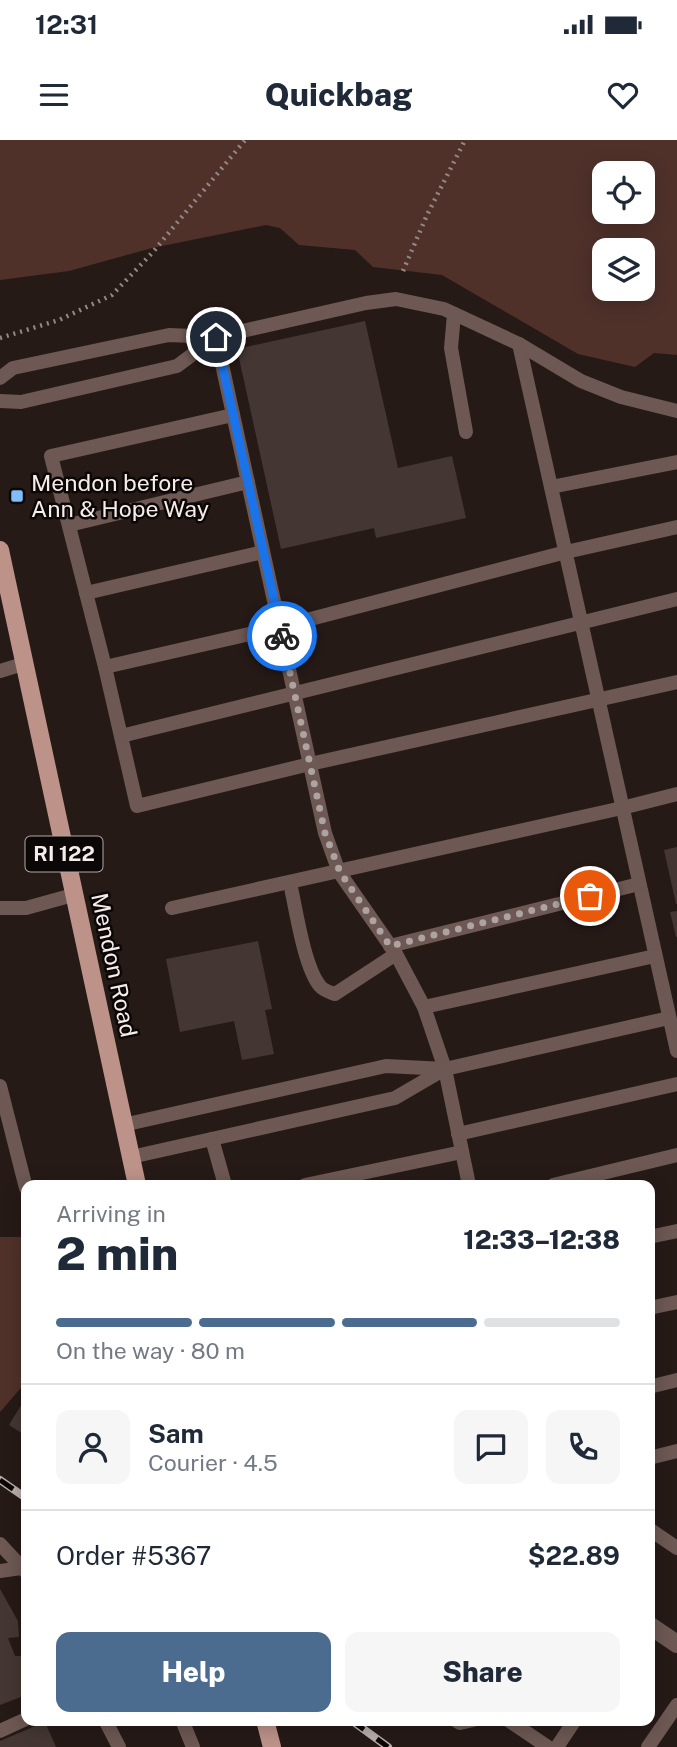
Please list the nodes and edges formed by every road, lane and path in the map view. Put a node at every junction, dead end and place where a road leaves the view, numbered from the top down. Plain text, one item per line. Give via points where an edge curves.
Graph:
1 (245, 140) edge
2 (465, 140) edge
3 (403, 271) dead end
4 (454, 314) junction
5 (216, 337) junction
6 (0, 338) edge
7 (519, 344) junction
8 (0, 378) edge
9 (0, 401) edge
10 (677, 411) edge
11 (233, 415) junction
12 (467, 432) dead end
13 (677, 462) edge
14 (248, 482) junction
15 (551, 487) junction
16 (69, 525) junction
17 (677, 527) edge
18 (0, 550) edge
19 (263, 552) junction
20 (566, 552) junction
21 (86, 593) junction
22 (677, 599) edge
23 (581, 621) junction
24 (280, 627) junction
25 (23, 664) junction
26 (105, 667) junction
27 (0, 671) edge
28 (677, 682) edge
29 (294, 694) junction
30 (599, 701) junction
31 (121, 736) junction
32 (310, 764) junction
33 (677, 793) edge
34 (622, 808) junction
35 (340, 872) junction
36 (290, 883) junction
37 (639, 884) junction
38 (73, 895) junction
39 (0, 908) edge
40 (172, 908) dead end
41 (393, 950) junction
42 (655, 956) junction
43 (424, 1007) junction
44 (669, 1018) junction
45 (677, 1051) edge
46 (444, 1069) junction
47 (677, 1084) edge
48 (0, 1086) edge
49 (123, 1125) junction
50 (458, 1134) junction
51 (212, 1139) junction
52 (462, 1152) junction
53 (677, 1155) edge
54 (131, 1157) junction
55 (24, 1180) edge
56 (136, 1180) edge
57 (224, 1180) edge
58 (329, 1180) edge
59 (468, 1180) edge
60 (574, 1180) edge
61 (677, 1231) edge
62 (655, 1236) edge
63 (677, 1302) edge
64 (655, 1307) edge
65 (677, 1380) edge
66 (655, 1386) edge
67 (677, 1451) edge
68 (655, 1456) edge
69 (655, 1533) edge
70 (0, 1544) edge
71 (677, 1548) edge
72 (21, 1568) edge
73 (21, 1570) edge
74 (0, 1571) edge
75 (655, 1629) edge
76 (677, 1644) edge
77 (677, 1705) edge
78 (21, 1721) edge
79 (109, 1726) edge
80 (184, 1726) edge
81 (267, 1726) edge
82 (517, 1726) edge
83 (571, 1726) edge
84 (0, 1731) edge
85 (119, 1747) edge
86 (193, 1747) edge
87 (272, 1747) edge
88 (548, 1747) edge
89 (558, 1747) edge
90 (648, 1747) edge

1 - 6 path via 112,295 59,320
2 - 3 path
4 - 5 lane via 396,299
4 - 7 lane
4 - 12 lane via 451,348
5 - 8 lane via 169,335 13,368
5 - 9 lane via 177,366 21,402
5 - 11 lane
7 - 10 lane via 581,382
7 - 15 lane
11 - 14 lane
11 - 16 lane via 51,456
13 - 15 lane
14 - 16 lane
14 - 19 lane
15 - 20 lane
16 - 21 lane
17 - 20 lane
18 - 25 main road, Mendon Road / RI 122
19 - 21 lane
19 - 24 lane
20 - 23 lane
20 - 24 lane
21 - 26 lane
22 - 23 lane
23 - 29 lane
23 - 30 lane
24 - 26 lane
24 - 29 lane
25 - 27 lane
25 - 38 main road, Mendon Road / RI 122
26 - 31 lane
28 - 30 lane
29 - 31 lane
29 - 32 lane
30 - 32 lane
30 - 34 lane
31 - 32 lane via 137,806
32 - 35 lane via 325,833
33 - 34 lane
34 - 35 lane
34 - 37 lane
35 - 36 lane
35 - 41 lane
36 - 40 lane
36 - 41 lane via 313,975 322,989 335,994
37 - 41 lane
37 - 42 lane
38 - 39 lane via 26,908
38 - 49 main road, Mendon Road / RI 122
41 - 43 lane
42 - 43 lane
42 - 44 lane
43 - 46 lane
44 - 45 lane
44 - 46 lane
46 - 49 lane via 386,1066
46 - 50 lane
46 - 51 lane via 396,1098
47 - 50 lane
48 - 55 lane
49 - 54 main road, Mendon Road / RI 122
50 - 52 lane
51 - 54 lane
51 - 57 lane
52 - 58 lane
52 - 59 lane
53 - 60 lane
54 - 56 main road, Mendon Road / RI 122
61 - 62 lane
63 - 64 lane
65 - 66 lane
67 - 68 lane
69 - 71 lane
70 - 72 lane
73 - 74 lane
75 - 76 street
77 - 90 lane
78 - 84 lane
79 - 85 lane
80 - 86 lane
81 - 87 main road
82 - 88 lane
83 - 89 lane

